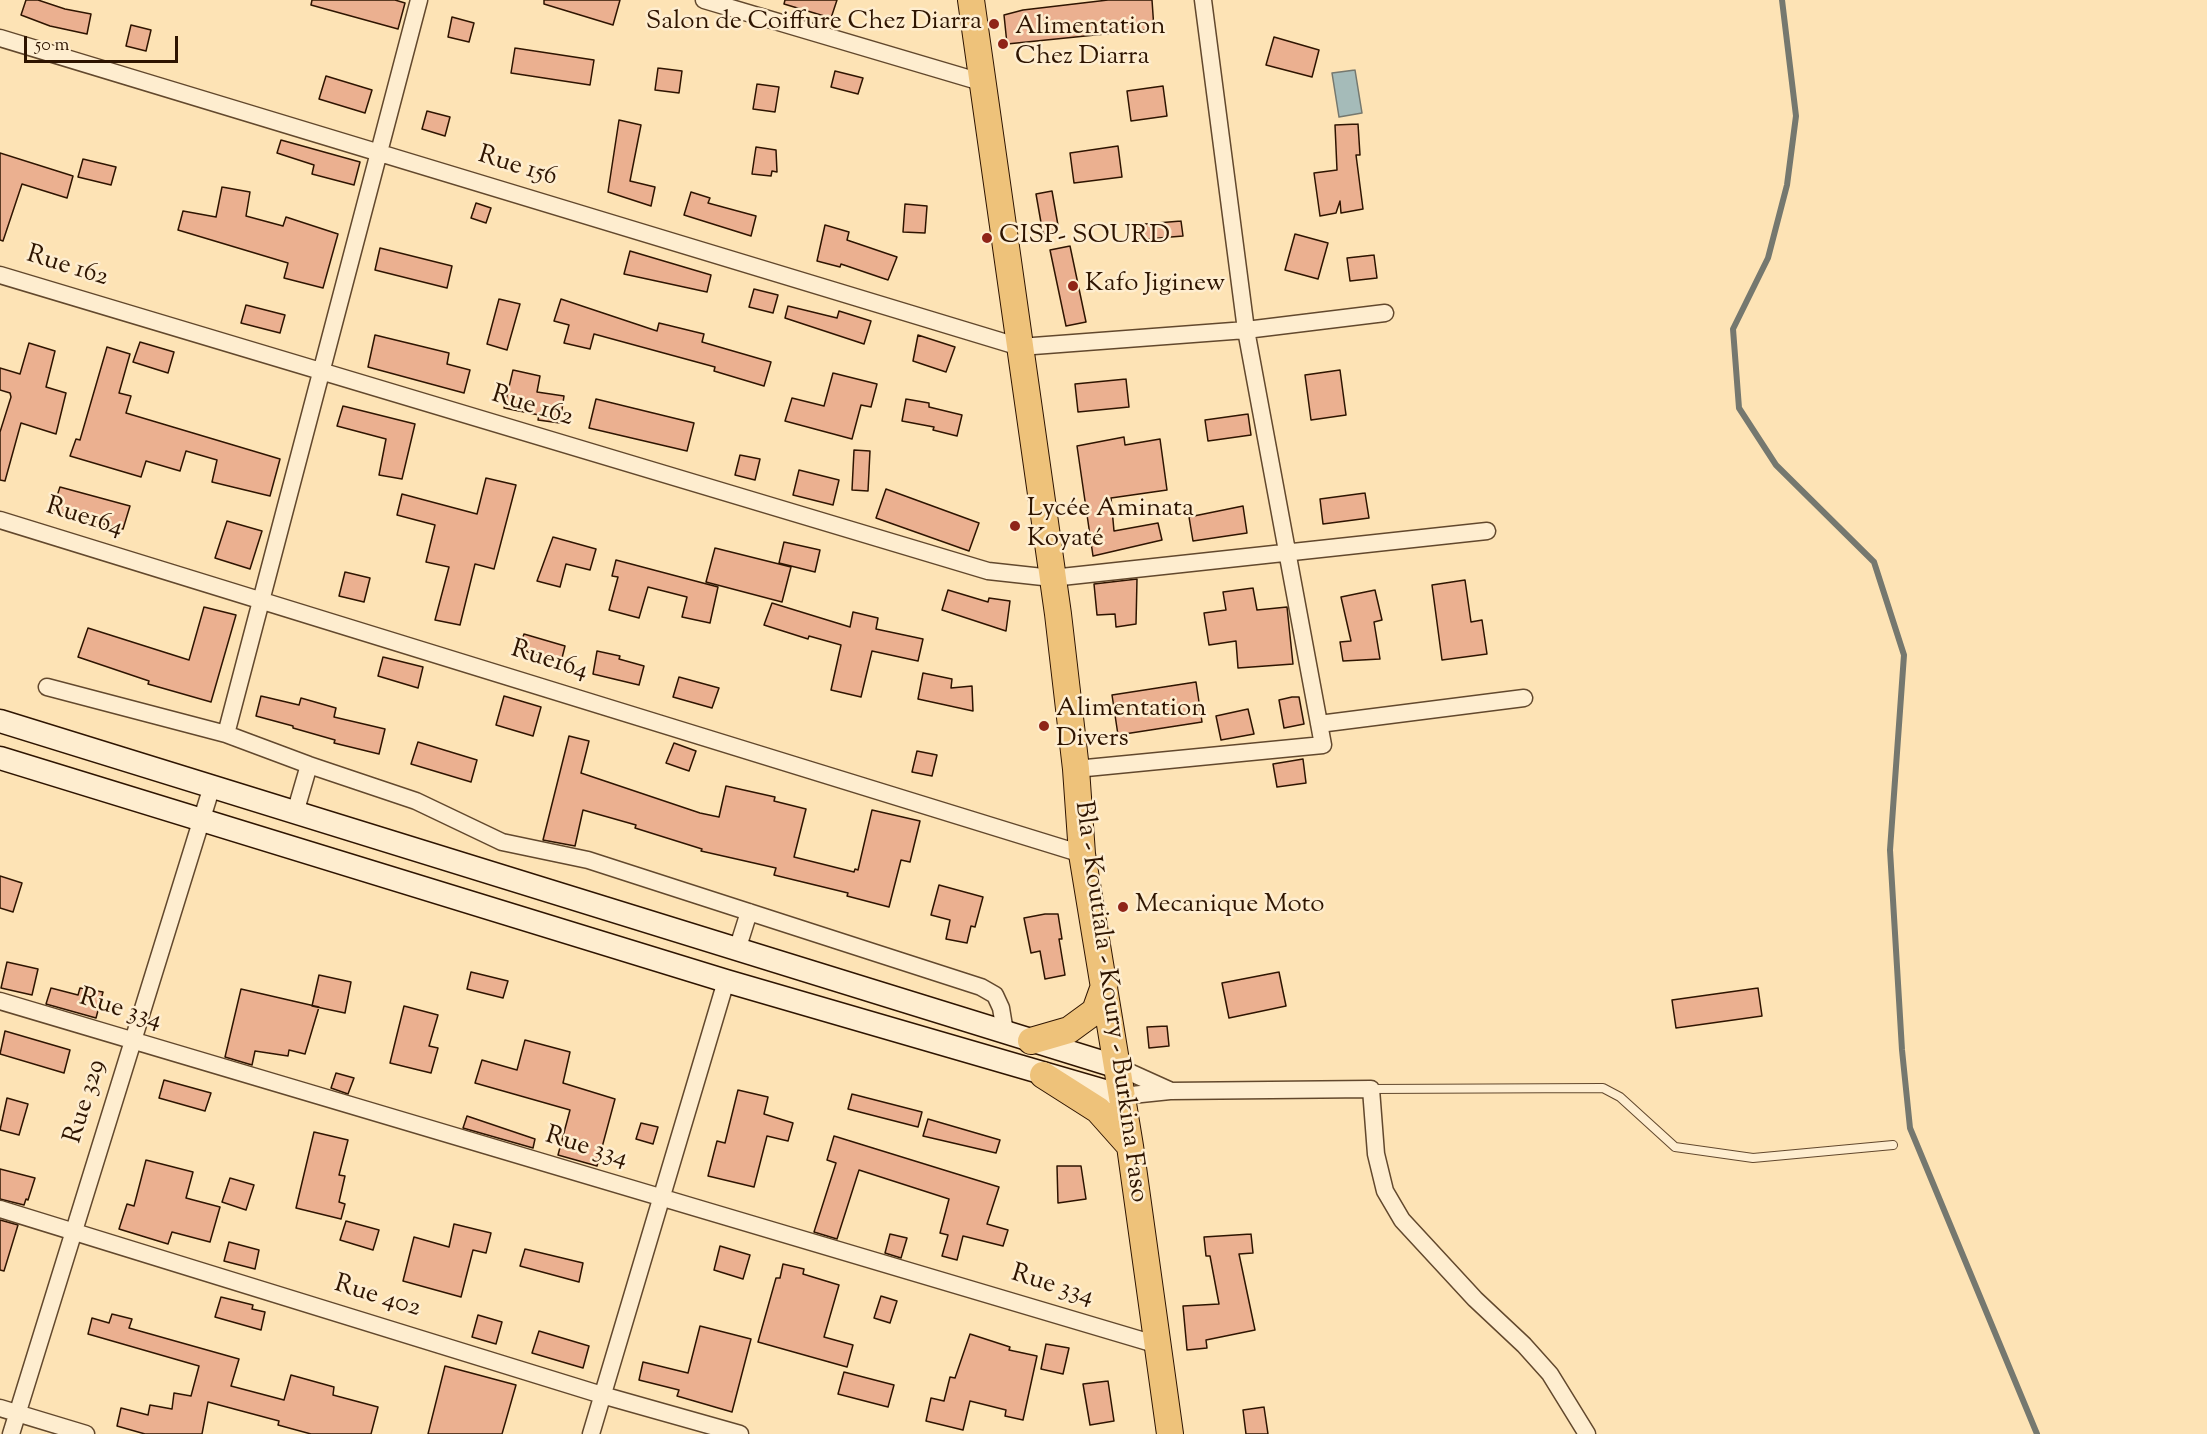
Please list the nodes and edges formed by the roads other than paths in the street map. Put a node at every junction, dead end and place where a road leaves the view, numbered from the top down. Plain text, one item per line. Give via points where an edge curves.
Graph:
1 (419, 0) edge
2 (705, 0) edge
3 (971, 0) edge
4 (1203, 0) edge
5 (0, 38) edge
6 (981, 82) junction
7 (379, 153) junction
8 (0, 275) edge
9 (1385, 313) dead end
10 (1245, 330) junction
11 (1020, 347) junction
12 (321, 371) junction
13 (0, 520) edge
14 (1487, 531) dead end
15 (1287, 554) junction
16 (1052, 578) junction
17 (261, 600) junction
18 (46, 687) dead end
19 (1524, 698) dead end
20 (0, 721) edge
21 (1319, 724) junction
22 (226, 734) junction
23 (0, 758) edge
24 (309, 765) junction
25 (1076, 769) junction
26 (212, 786) junction
27 (295, 813) junction
28 (202, 819) junction
29 (1082, 854) junction
30 (749, 912) junction
31 (736, 950) junction
32 (726, 981) junction
33 (1105, 983) junction
34 (0, 1002) edge
35 (1005, 1032) junction
36 (133, 1041) junction
37 (1031, 1041) junction
38 (1118, 1067) junction
39 (1043, 1075) junction
40 (1371, 1089) junction
41 (1170, 1091) junction
42 (1122, 1096) junction
43 (1893, 1145) dead end
44 (1130, 1146) junction
45 (662, 1198) junction
46 (0, 1209) edge
47 (74, 1231) junction
48 (1158, 1346) junction
49 (602, 1395) junction
50 (0, 1408) edge
51 (17, 1413) junction
52 (11, 1434) edge
53 (86, 1434) edge
54 (591, 1434) edge
55 (740, 1434) edge
56 (1170, 1434) edge
57 (1587, 1434) edge

1 - 7 street
2 - 6 street
3 - 6 main road, Bla - Koutiala - Koury - Burkina Faso
4 - 10 street
5 - 7 street, Rue 156
6 - 11 main road, Bla - Koutiala - Koury - Burkina Faso
7 - 11 street, Rue 156
7 - 12 street
8 - 12 street, Rue 162
9 - 10 street
10 - 11 street
10 - 15 street
11 - 16 main road, Bla - Koutiala - Koury - Burkina Faso
12 - 16 street, Rue 162 via 988,571
12 - 17 street
13 - 17 street, Rue164
14 - 15 street, Rue 162
15 - 16 street, Rue 162
15 - 21 street
16 - 25 main road, Bla - Koutiala - Koury - Burkina Faso
17 - 22 street
17 - 29 street, Rue164
18 - 22 street
19 - 21 street
20 - 26 main road
21 - 25 street via 1323,745
22 - 24 street
23 - 28 main road
24 - 27 street
24 - 30 street via 416,801 502,842 588,860
25 - 29 main road, Bla - Koutiala - Koury - Burkina Faso
26 - 27 main road
26 - 28 street, Rue 329
27 - 31 main road
28 - 32 main road
28 - 36 street, Rue 329
29 - 33 main road, Bla - Koutiala - Koury - Burkina Faso
30 - 31 street
30 - 35 street via 981,987 995,995
31 - 35 main road
32 - 39 main road
32 - 45 street
33 - 37 main road via 1095,1011 1069,1030
33 - 38 main road, Bla - Koutiala - Koury - Burkina Faso
34 - 36 street, Rue 334
35 - 37 main road
36 - 45 street, Rue 334
36 - 47 street, Rue 329
37 - 38 main road
38 - 41 street
38 - 42 main road, Bla - Koutiala - Koury - Burkina Faso
39 - 42 main road
39 - 44 main road via 1098,1110
40 - 41 street
40 - 43 lane via 1603,1088 1620,1098 1675,1147 1753,1158
40 - 57 street via 1376,1154 1385,1191 1402,1220 1550,1374
41 - 42 street
42 - 44 main road, Bla - Koutiala - Koury - Burkina Faso
44 - 48 main road, Bla - Koutiala - Koury - Burkina Faso
45 - 48 street, Rue 334
45 - 49 street
46 - 47 street, Rue 402
47 - 49 street, Rue 402
47 - 51 street, Rue 329
48 - 56 main road, Bla - Koutiala - Koury - Burkina Faso
49 - 54 street
49 - 55 street, Rue 402
50 - 51 street
51 - 52 street, Rue 329
51 - 53 street

